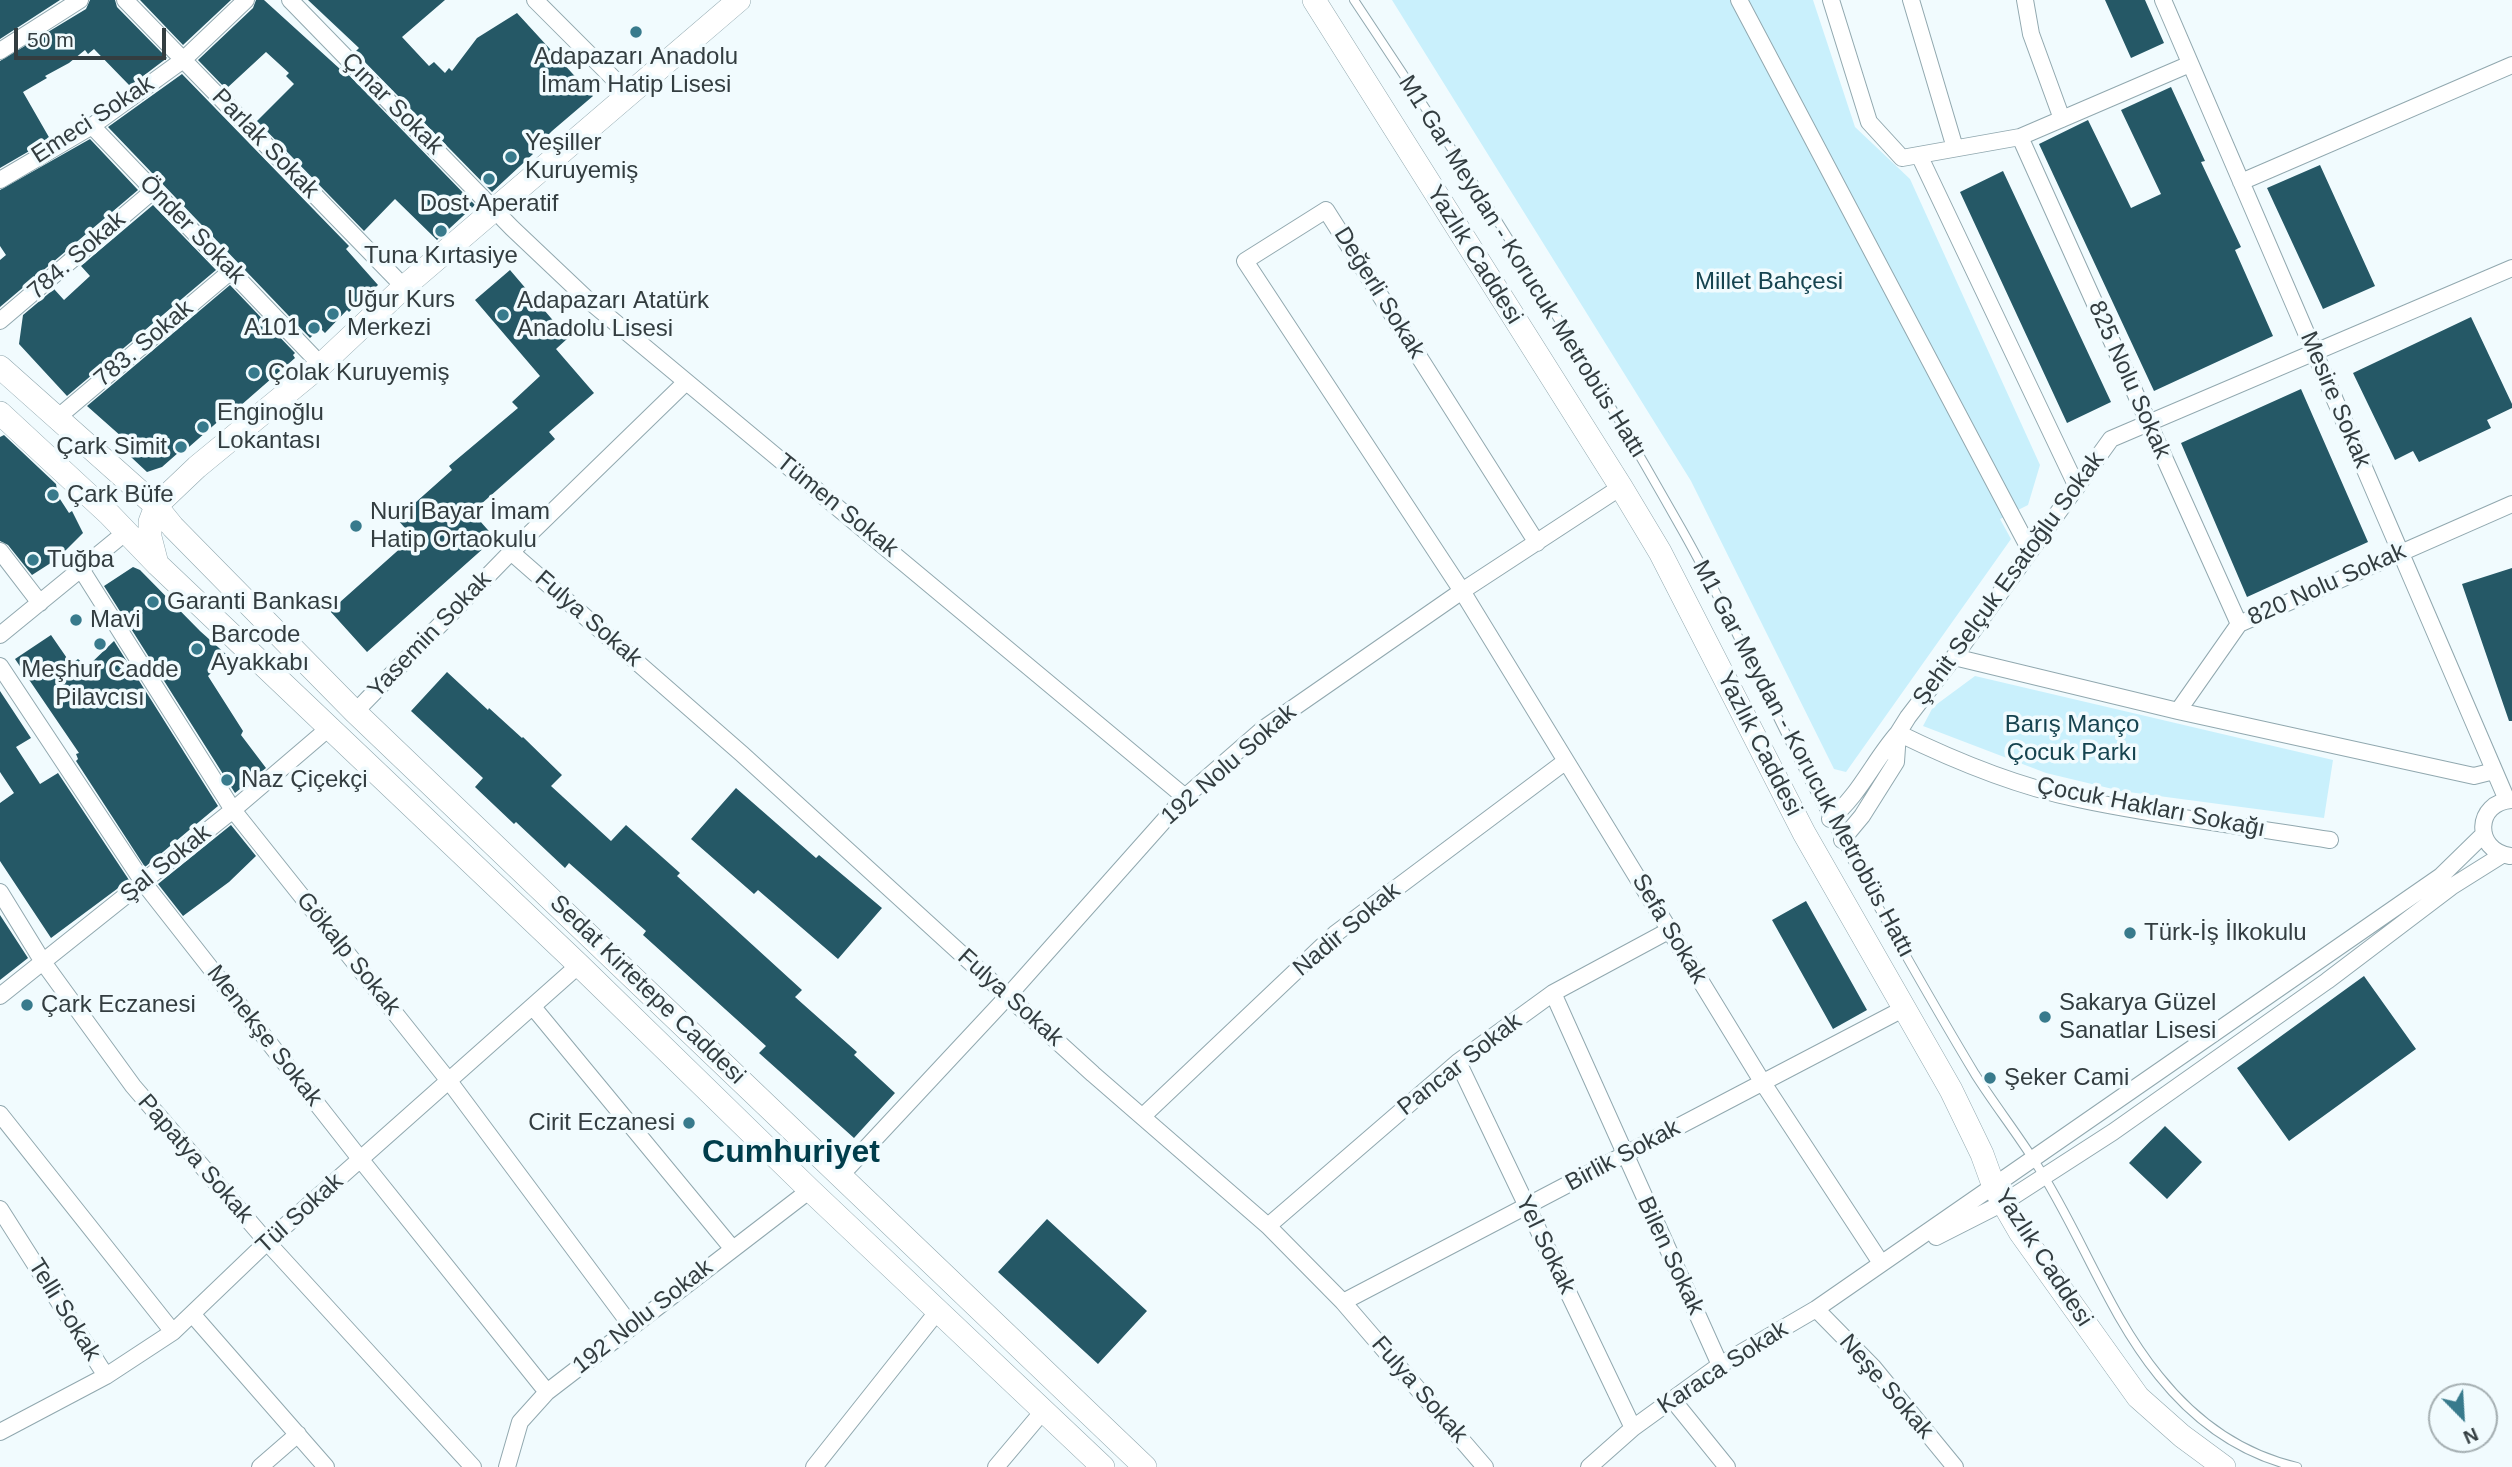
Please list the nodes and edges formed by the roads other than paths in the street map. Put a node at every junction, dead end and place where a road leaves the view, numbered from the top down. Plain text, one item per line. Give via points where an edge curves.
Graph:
1 (80, 0) edge
2 (125, 0) edge
3 (246, 0) edge
4 (289, 0) edge
5 (535, 0) edge
6 (739, 0) edge
7 (1314, 0) edge
8 (1354, 0) edge
9 (1739, 0) edge
10 (1831, 0) edge
11 (1910, 0) edge
12 (2025, 0) edge
13 (2163, 0) edge
14 (0, 51) edge
15 (183, 60) junction
16 (2190, 64) junction
17 (2512, 65) edge
18 (628, 93) junction
19 (2062, 119) junction
20 (92, 126) junction
21 (2020, 137) junction
22 (1955, 148) junction
23 (1919, 155) junction
24 (0, 180) edge
25 (2241, 182) junction
26 (154, 190) junction
27 (495, 209) junction
28 (2512, 268) edge
29 (231, 271) junction
30 (404, 288) junction
31 (0, 321) edge
32 (2314, 352) junction
33 (321, 365) junction
34 (0, 367) edge
35 (686, 382) junction
36 (0, 413) edge
37 (57, 418) junction
38 (2149, 424) junction
39 (1621, 487) junction
40 (2077, 487) junction
41 (2512, 504) edge
42 (156, 506) junction
43 (126, 532) junction
44 (1537, 543) junction
45 (2030, 550) junction
46 (0, 551) edge
47 (511, 552) junction
48 (2400, 553) junction
49 (157, 564) junction
50 (80, 569) junction
51 (1462, 591) junction
52 (40, 603) junction
53 (2239, 624) junction
54 (0, 635) edge
55 (1954, 657) junction
56 (0, 666) edge
57 (355, 712) junction
58 (2178, 712) junction
59 (329, 728) junction
60 (1898, 733) junction
61 (1566, 761) junction
62 (2494, 771) junction
63 (1185, 797) junction
64 (2509, 800) edge
65 (229, 804) junction
66 (1830, 819) junction
67 (2484, 834) junction
68 (1842, 840) junction
69 (2330, 840) dead end
70 (2507, 856) edge
71 (143, 882) junction
72 (0, 892) edge
73 (1670, 930) junction
74 (43, 962) junction
75 (579, 965) junction
76 (1553, 993) junction
77 (0, 996) edge
78 (1007, 996) junction
79 (533, 1007) junction
80 (1903, 1009) junction
81 (1458, 1062) junction
82 (449, 1081) junction
83 (1763, 1083) junction
84 (0, 1114) edge
85 (1143, 1116) junction
86 (1624, 1156) junction
87 (361, 1160) junction
88 (2034, 1160) junction
89 (841, 1175) junction
90 (2044, 1176) junction
91 (810, 1190) junction
92 (1999, 1195) junction
93 (1527, 1206) junction
94 (0, 1209) edge
95 (1268, 1226) junction
96 (267, 1242) junction
97 (732, 1248) junction
98 (1881, 1263) junction
99 (1863, 1277) junction
100 (1343, 1302) junction
101 (1816, 1309) junction
102 (937, 1312) junction
103 (193, 1315) junction
104 (632, 1327) junction
105 (173, 1332) junction
106 (1720, 1365) junction
107 (106, 1376) junction
108 (547, 1391) junction
109 (1672, 1399) junction
110 (1044, 1410) junction
111 (1633, 1428) junction
112 (0, 1432) edge
113 (298, 1434) junction
114 (2220, 1466) edge
115 (260, 1467) edge
116 (326, 1467) edge
117 (473, 1467) edge
118 (507, 1467) edge
119 (814, 1467) edge
120 (996, 1467) edge
121 (1103, 1467) edge
122 (1144, 1467) edge
123 (1485, 1467) edge
124 (1589, 1467) edge
125 (1727, 1467) edge
126 (1955, 1467) edge
127 (2297, 1467) edge

1 - 14 street
2 - 15 street, Parlak Sokak
3 - 15 street, Emeci Sokak
4 - 27 street, Çınar Sokak
5 - 18 street
6 - 18 main road
7 - 39 main road, Yazlık Caddesi
8 - 66 lane, M1 Gar Meydan - Korucuk Metrobüs Hattı via 1542,292 1682,529
9 - 45 street
10 - 23 street via 1868,122 1902,158
11 - 22 street
12 - 19 street via 2031,34
13 - 16 street, Mesire Sokak
15 - 20 street, Emeci Sokak
15 - 30 street, Parlak Sokak
16 - 19 street
16 - 25 street, Mesire Sokak
17 - 25 street
18 - 27 main road
19 - 21 street
20 - 24 street, Emeci Sokak
20 - 26 street, Önder Sokak
21 - 22 street
21 - 38 street, 825 Nolu Sokak
22 - 23 street
23 - 40 street
25 - 32 street, Mesire Sokak
26 - 29 street, Önder Sokak
26 - 31 street, 784. Sokak
27 - 30 main road
27 - 35 street, Tümen Sokak via 587,299
28 - 32 street, Şehit Selçuk Esatoğlu Sokak
29 - 33 street, Önder Sokak
29 - 37 street, 783. Sokak
30 - 33 main road
32 - 38 street, Şehit Selçuk Esatoğlu Sokak
32 - 48 street, Mesire Sokak
33 - 42 main road
34 - 37 main road, Sedat Kirtetepe Caddesi
35 - 47 street, Yasemin Sokak
35 - 63 street, Tümen Sokak
36 - 43 main road, Sedat Kirtetepe Caddesi
37 - 42 main road, Sedat Kirtetepe Caddesi
38 - 40 street, Şehit Selçuk Esatoğlu Sokak via 2111,439
38 - 53 street, 825 Nolu Sokak
39 - 44 street, 192 Nolu Sokak
39 - 80 main road, Yazlık Caddesi
40 - 45 street, Şehit Selçuk Esatoğlu Sokak
41 - 48 street, 820 Nolu Sokak
42 - 49 main road via 150,537
42 - 57 main road, Sedat Kirtetepe Caddesi
43 - 49 main road, Sedat Kirtetepe Caddesi
43 - 50 street
44 - 51 street, 192 Nolu Sokak
44 - 51 street, Değerli Sokak via 1326,209 1245,261
45 - 55 street, Şehit Selçuk Esatoğlu Sokak
46 - 52 street
47 - 57 street, Yasemin Sokak
47 - 78 street, Fulya Sokak via 742,754
48 - 53 street, 820 Nolu Sokak
48 - 62 street, Mesire Sokak
49 - 59 main road, Sedat Kirtetepe Caddesi
50 - 52 street
50 - 65 street, Gökalp Sokak
51 - 61 street, Sefa Sokak
51 - 63 street, 192 Nolu Sokak via 1263,729
52 - 54 street
53 - 58 street, 820 Nolu Sokak
55 - 58 street
55 - 60 street, Şehit Selçuk Esatoğlu Sokak
56 - 71 street, Menekşe Sokak
57 - 89 main road, Sedat Kirtetepe Caddesi
58 - 62 street via 2474,776
59 - 65 street, Şal Sokak
59 - 75 main road, Sedat Kirtetepe Caddesi
60 - 66 street via 1846,806
60 - 68 street, Şehit Selçuk Esatoğlu Sokak via 1896,762
60 - 69 street, Çocuk Hakları Sokağı via 2018,783 2077,799
61 - 73 street, Sefa Sokak
61 - 85 street, Nadir Sokak via 1335,934
62 - 64 street, Mesire Sokak
63 - 78 street, 192 Nolu Sokak
64 - 67 street via 2486,815
65 - 71 street, Şal Sokak
65 - 82 street, Gökalp Sokak
66 - 68 lane, M1 Gar Meydan - Korucuk Metrobüs Hattı
67 - 70 street via 2494,850
67 - 88 street via 2441,877
68 - 88 lane, M1 Gar Meydan - Korucuk Metrobüs Hattı via 1977,1076
70 - 90 street via 2451,887 2316,989
71 - 74 street, Şal Sokak
71 - 87 street, Menekşe Sokak
72 - 74 street, Papatya Sokak
73 - 76 street, Pancar Sokak
73 - 83 street, Sefa Sokak
74 - 77 street, Şal Sokak
74 - 96 street, Papatya Sokak via 133,1086
75 - 79 street, Tül Sokak
75 - 91 main road, Sedat Kirtetepe Caddesi
76 - 81 street, Pancar Sokak
76 - 86 street, Bilen Sokak
78 - 85 street, Fulya Sokak
78 - 89 street, 192 Nolu Sokak
79 - 82 street, Tül Sokak
79 - 97 street
80 - 83 street, Birlik Sokak
80 - 92 main road, Yazlık Caddesi via 1951,1090
81 - 93 street, Yel Sokak
81 - 95 street, Pancar Sokak
82 - 87 street, Tül Sokak
82 - 104 street, Gökalp Sokak
83 - 86 street, Birlik Sokak
83 - 98 street, Sefa Sokak
84 - 105 street
85 - 95 street, Fulya Sokak
86 - 93 street, Birlik Sokak
86 - 106 street, Bilen Sokak
87 - 96 street, Tül Sokak
87 - 108 street, Menekşe Sokak
88 - 90 lane, M1 Gar Meydan - Korucuk Metrobüs Hattı
88 - 92 street
89 - 122 main road, Sedat Kirtetepe Caddesi
90 - 92 street
90 - 127 lane, M1 Gar Meydan - Korucuk Metrobüs Hattı via 2135,1343 2160,1377 2226,1439 2272,1461
91 - 97 street, 192 Nolu Sokak
91 - 102 main road, Sedat Kirtetepe Caddesi
92 - 98 street
92 - 99 street via 1952,1228
92 - 114 main road, Yazlık Caddesi via 2020,1232 2138,1397
93 - 100 street, Birlik Sokak
93 - 111 street, Yel Sokak
94 - 107 street, Telli Sokak
95 - 100 street, Fulya Sokak
96 - 103 street, Tül Sokak
96 - 117 street, Papatya Sokak
97 - 104 street, 192 Nolu Sokak
98 - 99 street
99 - 101 street, Karaca Sokak
100 - 123 street, Fulya Sokak
101 - 106 street, Karaca Sokak
101 - 126 street, Neşe Sokak via 1873,1367
102 - 110 main road, Sedat Kirtetepe Caddesi
102 - 119 street
103 - 105 street, Tül Sokak
103 - 113 street
104 - 108 street, 192 Nolu Sokak
105 - 107 street, Tül Sokak
106 - 109 street, Karaca Sokak
107 - 112 street, Tül Sokak
108 - 118 street, 192 Nolu Sokak via 520,1422
109 - 111 street, Karaca Sokak
109 - 125 street
110 - 120 street
110 - 121 main road, Sedat Kirtetepe Caddesi
111 - 124 street, Karaca Sokak
113 - 115 street
113 - 116 street

